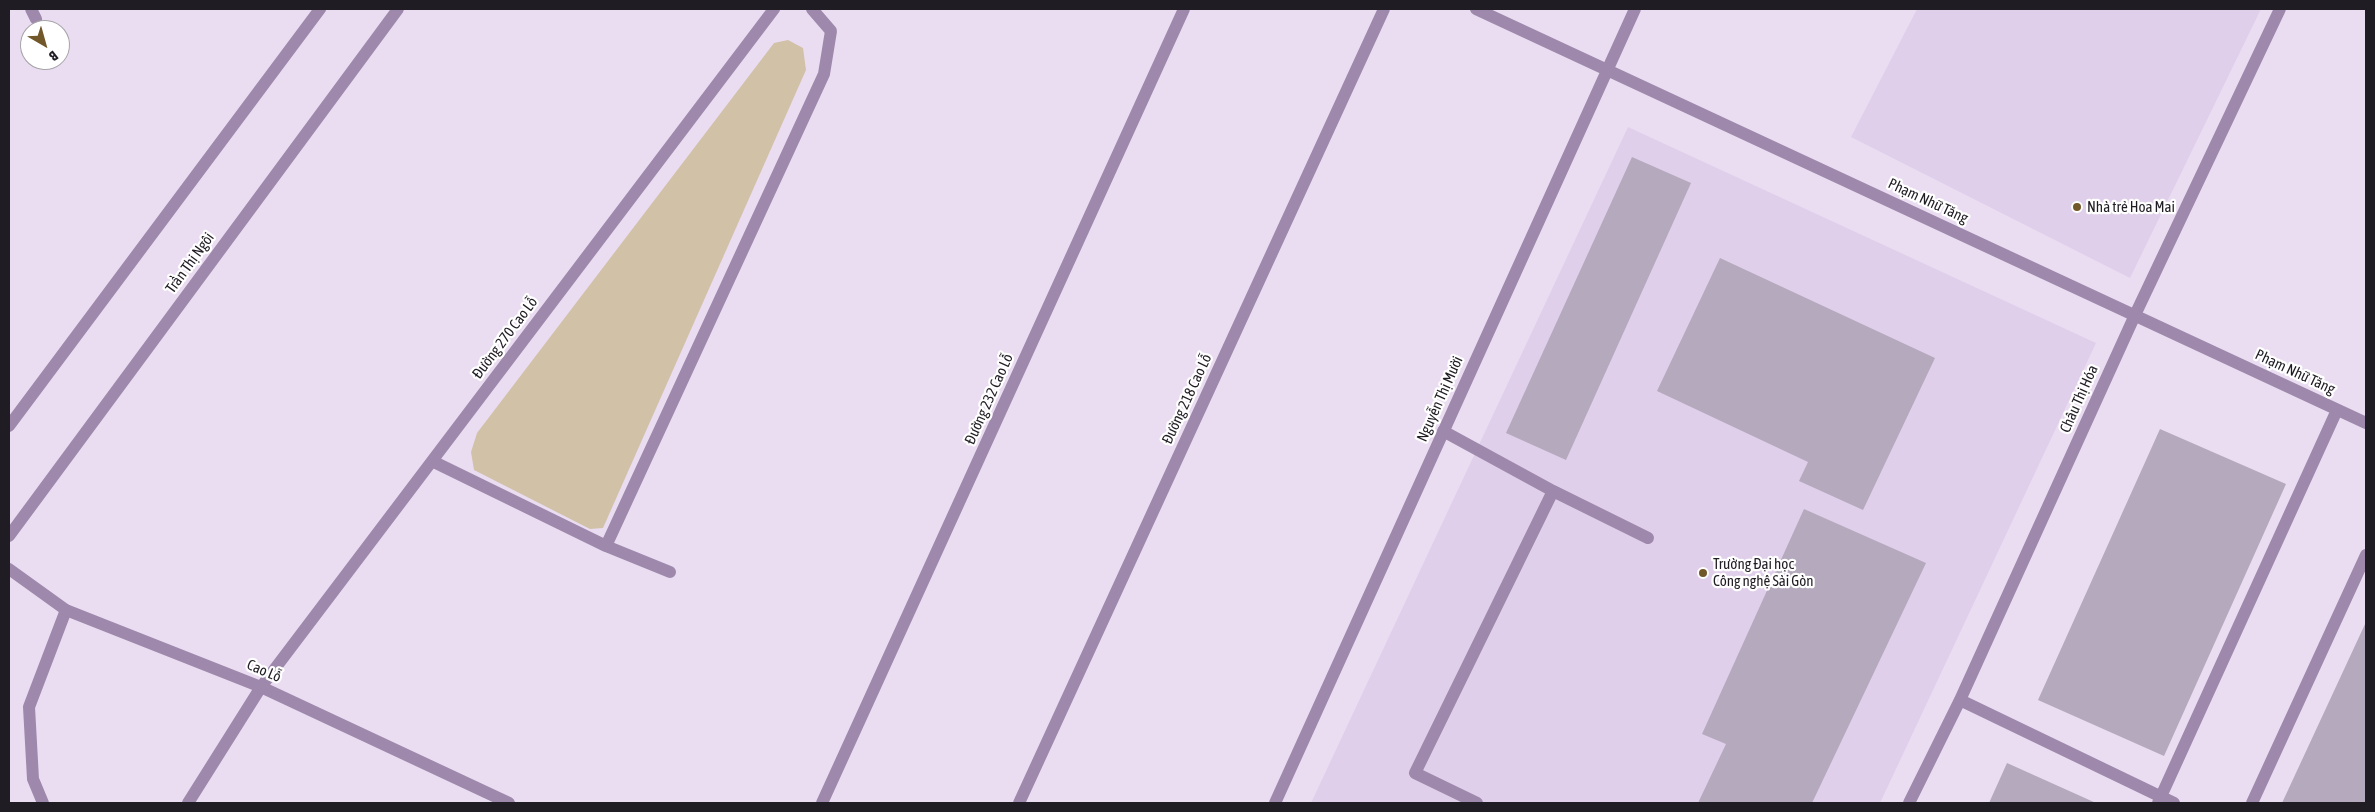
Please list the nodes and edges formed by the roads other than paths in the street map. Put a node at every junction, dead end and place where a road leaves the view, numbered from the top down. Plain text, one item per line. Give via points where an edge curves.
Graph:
1 (320, 9) edge
2 (398, 9) edge
3 (774, 9) edge
4 (812, 9) edge
5 (1184, 9) edge
6 (1384, 9) edge
7 (1476, 9) edge
8 (1635, 9) edge
9 (2280, 9) edge
10 (1606, 69) junction
11 (2135, 315) junction
12 (2336, 410) junction
13 (2366, 423) edge
14 (9, 426) edge
15 (1443, 431) junction
16 (432, 461) junction
17 (1553, 491) junction
18 (9, 536) edge
19 (1648, 538) dead end
20 (606, 546) junction
21 (2366, 555) edge
22 (9, 569) edge
23 (670, 572) dead end
24 (66, 610) junction
25 (261, 687) junction
26 (1960, 700) junction
27 (2159, 800) edge
28 (504, 802) edge
29 (44, 803) edge
30 (188, 803) edge
31 (822, 803) edge
32 (1019, 803) edge
33 (1276, 803) edge
34 (1477, 803) edge
35 (1910, 803) edge
36 (2174, 803) edge
37 (2252, 803) edge

1 - 14 street
2 - 18 street, Trần Thị Ngôi
3 - 16 street, Đường 270 Cao Lỗ
4 - 20 street via 831,31 824,74
5 - 31 street, Đường 232 Cao Lỗ
6 - 32 street, Đường 218 Cao Lỗ
7 - 10 street, Phạm Nhữ Tăng
8 - 10 street, Nguyễn Thị Mười
9 - 11 street, Châu Thị Hóa
10 - 11 street, Phạm Nhữ Tăng
10 - 15 street, Nguyễn Thị Mười
11 - 12 street, Phạm Nhữ Tăng
11 - 26 street, Châu Thị Hóa
12 - 13 street, Phạm Nhữ Tăng
12 - 27 street
15 - 17 street
15 - 33 street, Nguyễn Thị Mười
16 - 20 street
16 - 25 street, Đường 270 Cao Lỗ
17 - 19 street
17 - 34 street via 1415,773
20 - 23 street
21 - 37 street
22 - 24 street, Cao Lỗ
24 - 25 street, Cao Lỗ
24 - 29 street via 29,707 33,779
25 - 28 street, Cao Lỗ
25 - 30 street, Đường 270 Cao Lỗ
26 - 27 street
26 - 35 street, Châu Thị Hóa
27 - 36 street

